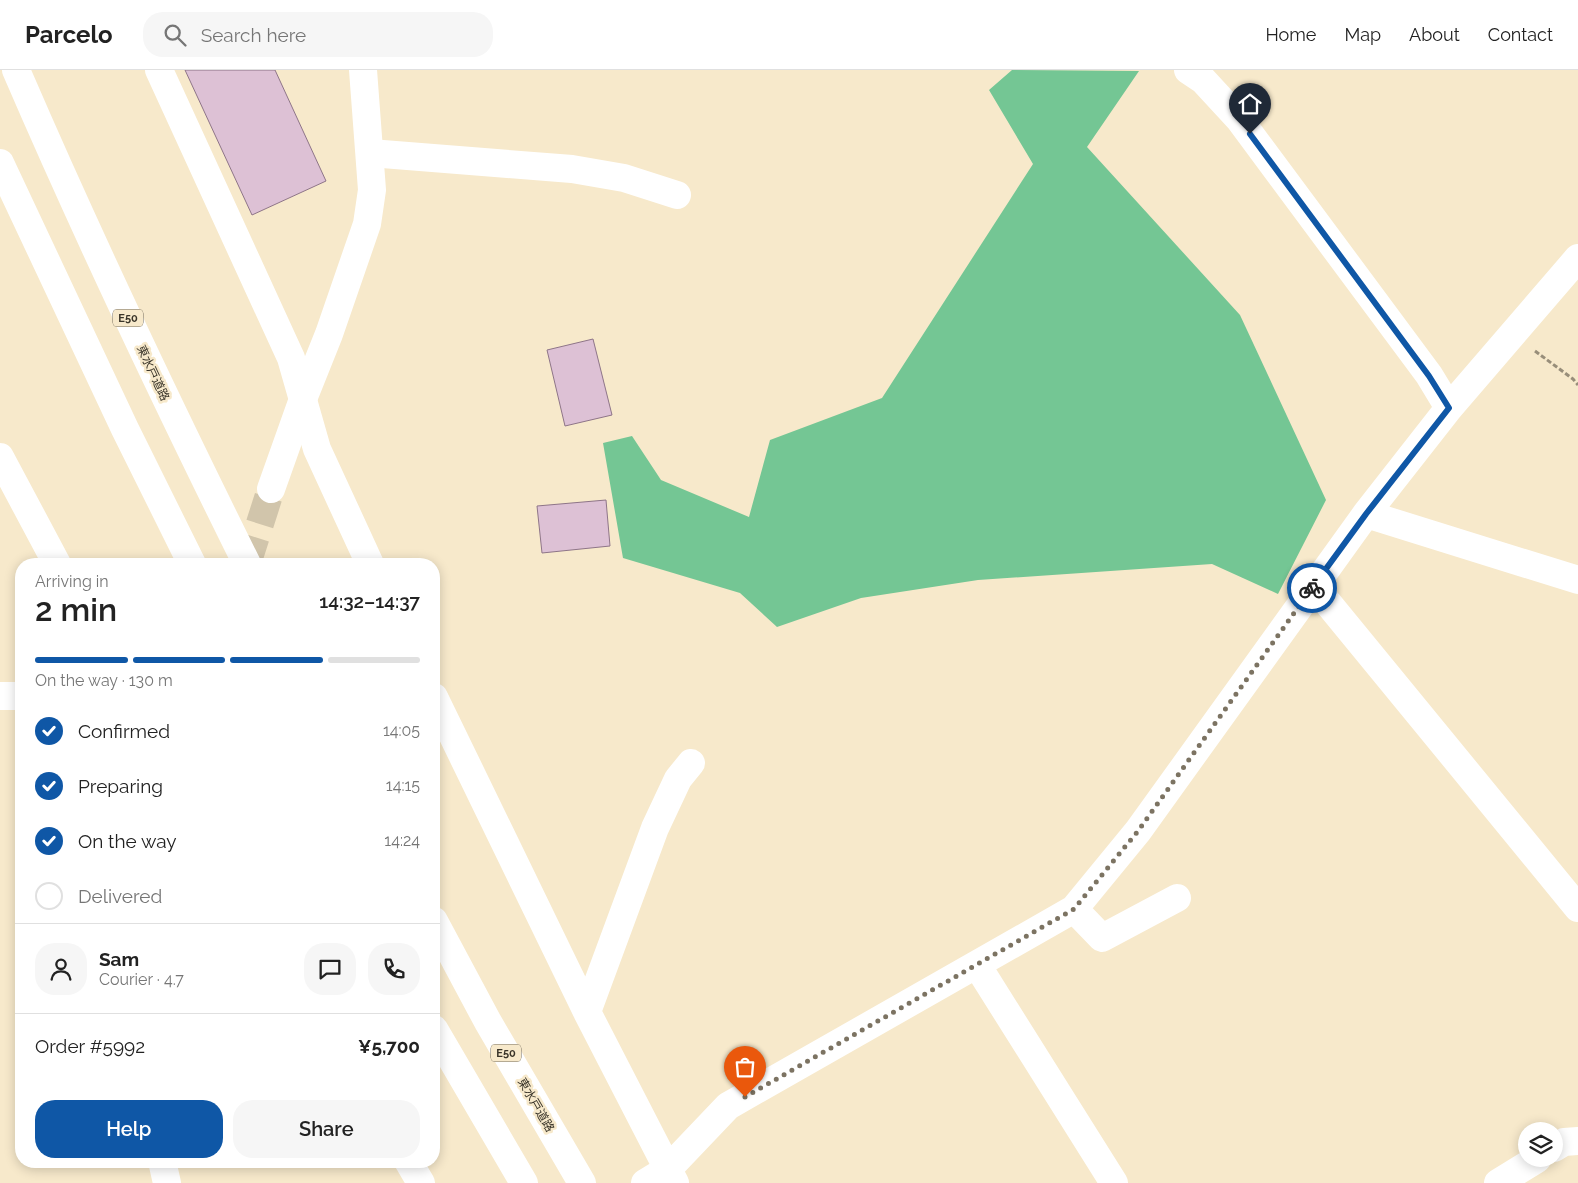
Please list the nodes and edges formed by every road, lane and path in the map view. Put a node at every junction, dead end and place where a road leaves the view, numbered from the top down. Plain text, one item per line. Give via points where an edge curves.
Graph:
1 (16, 70) edge
2 (159, 70) edge
3 (363, 70) edge
4 (1188, 70) edge
5 (370, 153) junction
6 (0, 163) edge
7 (676, 195) dead end
8 (1578, 258) edge
9 (1512, 335) junction
10 (1578, 385) edge
11 (303, 399) junction
12 (1449, 408) junction
13 (0, 457) edge
14 (271, 488) tunnel mouth
15 (1366, 514) junction
16 (54, 558) edge
17 (189, 558) edge
18 (244, 558) edge
19 (367, 558) edge
20 (1578, 580) edge
21 (1314, 586) junction
22 (0, 696) edge
23 (15, 696) edge
24 (440, 709) edge
25 (691, 763) dead end
26 (1178, 898) dead end
27 (1578, 908) edge
28 (1074, 909) junction
29 (440, 932) edge
30 (977, 965) junction
31 (587, 1012) junction
32 (440, 1038) edge
33 (1578, 1141) edge
34 (1563, 1143) edge
35 (1524, 1167) edge
36 (164, 1168) edge
37 (412, 1168) edge
38 (672, 1176) edge
39 (167, 1183) edge
40 (421, 1183) edge
41 (524, 1183) edge
42 (582, 1183) edge
43 (645, 1183) edge
44 (1114, 1183) edge
45 (1498, 1183) edge

1 - 18 main road, 東水戸道路 / E50 via 169,407
2 - 11 main road via 291,358
3 - 5 main road
4 - 12 main road via 1203,80 1239,119 1429,376
5 - 7 main road via 572,169 624,178
5 - 11 main road via 372,190 367,224
6 - 17 main road
8 - 9 main road
9 - 10 path
9 - 12 main road
11 - 14 main road
11 - 19 main road via 317,449
12 - 15 main road
13 - 16 main road
15 - 20 main road
15 - 21 main road
21 - 27 main road
21 - 28 main road via 1138,831
22 - 23 main road
24 - 31 main road
25 - 31 main road via 678,779 655,828
26 - 28 main road via 1102,938
28 - 30 main road
29 - 42 main road, 東水戸道路 / E50
30 - 38 main road via 728,1106
30 - 44 main road
31 - 38 main road
32 - 41 main road
33 - 34 main road
35 - 45 main road
36 - 39 main road
37 - 40 main road
38 - 43 main road

